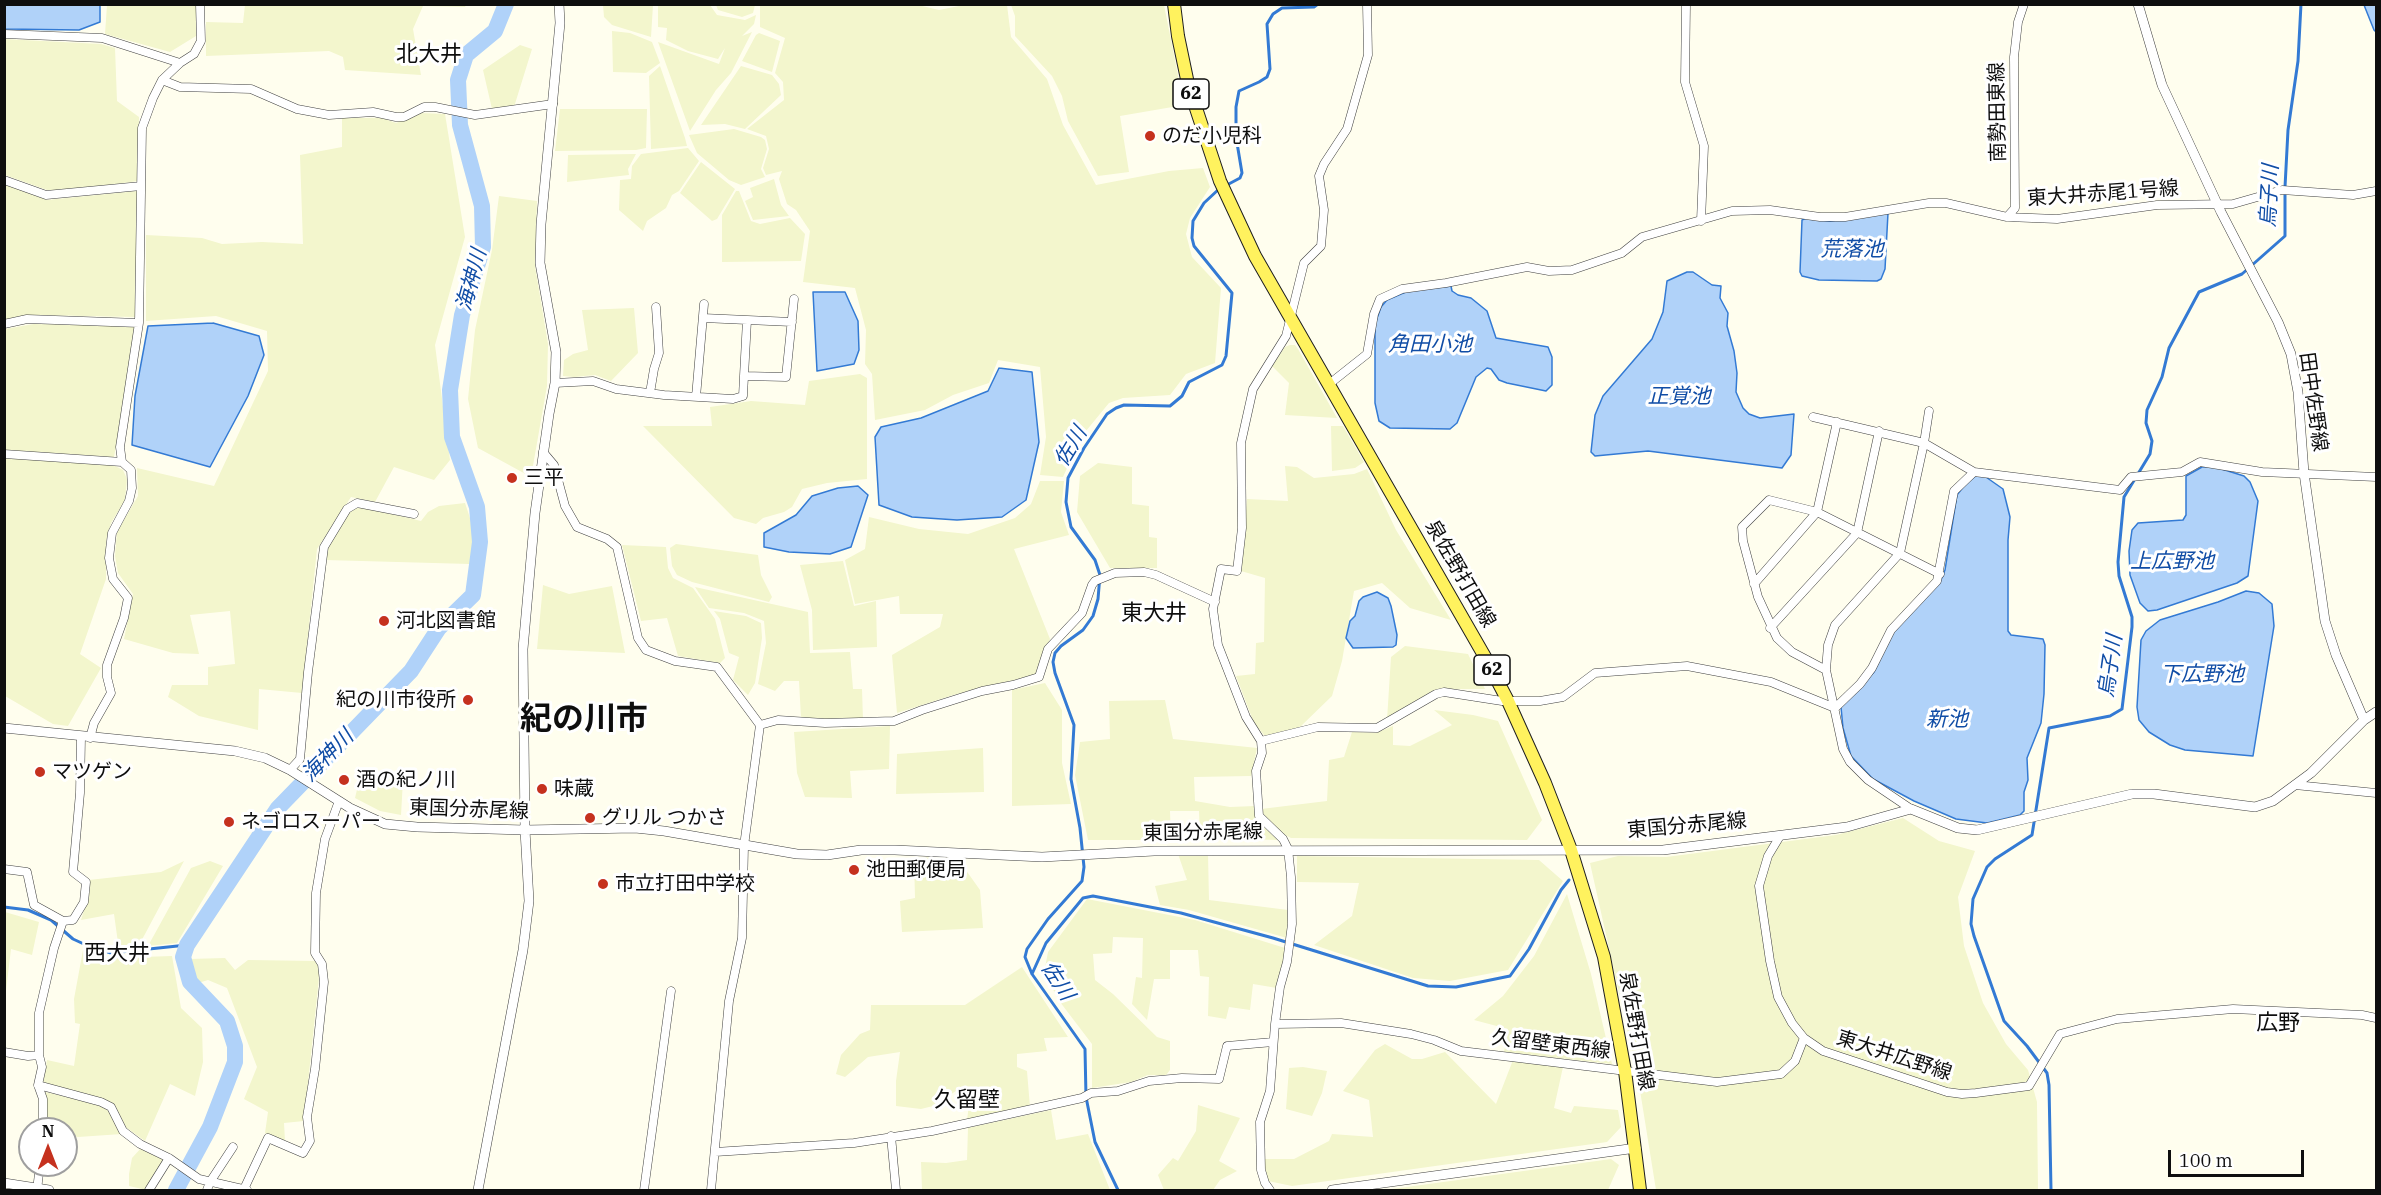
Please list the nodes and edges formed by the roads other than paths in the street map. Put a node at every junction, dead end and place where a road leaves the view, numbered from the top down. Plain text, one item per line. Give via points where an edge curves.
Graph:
1 (200, 4) edge
2 (559, 4) edge
3 (1174, 4) edge
4 (1367, 4) edge
5 (1686, 4) edge
6 (2024, 4) edge
7 (2138, 4) edge
8 (4, 34) edge
9 (180, 63) junction
10 (162, 81) junction
11 (554, 104) junction
12 (4, 180) edge
13 (141, 186) junction
14 (2376, 190) edge
15 (2218, 205) junction
16 (2007, 217) junction
17 (1701, 221) junction
18 (794, 299) dead end
19 (704, 304) dead end
20 (656, 307) dead end
21 (1290, 317) junction
22 (703, 318) junction
23 (747, 320) junction
24 (792, 322) junction
25 (139, 323) junction
26 (4, 324) edge
27 (744, 376) junction
28 (555, 383) junction
29 (1328, 385) junction
30 (650, 393) junction
31 (696, 397) junction
32 (1929, 411) dead end
33 (1813, 417) dead end
34 (1837, 422) junction
35 (1879, 431) junction
36 (1924, 443) junction
37 (543, 452) junction
38 (4, 454) edge
39 (122, 462) junction
40 (1974, 472) junction
41 (2304, 473) junction
42 (2376, 477) edge
43 (1817, 512) junction
44 (414, 514) dead end
45 (1857, 532) junction
46 (1900, 553) junction
47 (1940, 574) junction
48 (1754, 584) junction
49 (1215, 602) junction
50 (1770, 628) junction
51 (1826, 670) junction
52 (1508, 701) junction
53 (1835, 708) junction
54 (2376, 712) edge
55 (2364, 720) junction
56 (760, 725) junction
57 (4, 728) edge
58 (86, 738) junction
59 (1261, 741) junction
60 (290, 770) junction
61 (2295, 785) junction
62 (2376, 793) edge
63 (339, 801) junction
64 (1911, 809) junction
65 (525, 830) junction
66 (1780, 836) junction
67 (744, 846) junction
68 (1288, 849) junction
69 (1571, 850) junction
70 (4, 869) edge
71 (63, 921) junction
72 (671, 991) dead end
73 (2376, 1018) edge
74 (1275, 1024) junction
75 (1804, 1038) junction
76 (1273, 1042) junction
77 (4, 1052) edge
78 (39, 1055) junction
79 (1625, 1071) junction
80 (38, 1085) junction
81 (43, 1117) edge
82 (891, 1136) junction
83 (233, 1147) dead end
84 (1636, 1148) junction
85 (715, 1152) junction
86 (170, 1158) junction
87 (210, 1182) junction
88 (4, 1183) edge
89 (37, 1190) edge
90 (247, 1190) edge
91 (49, 1191) edge
92 (149, 1191) edge
93 (207, 1191) edge
94 (478, 1191) edge
95 (644, 1191) edge
96 (711, 1191) edge
97 (896, 1191) edge
98 (1270, 1191) edge
99 (1332, 1191) edge
100 (1640, 1191) edge

1 - 9 street via 201,41 194,54
2 - 11 street
3 - 21 main road, 泉佐野打田線 / 62 via 1188,84 1220,181 1255,256
4 - 21 street via 1368,55 1347,129 1319,176 1324,210 1321,246 1304,262
5 - 17 street via 1685,82 1704,146
6 - 16 street, 南勢田東線 via 2014,57 2015,208
7 - 15 street, 田中佐野線 via 2162,85
8 - 9 street via 102,38
9 - 10 street
10 - 11 street via 180,87 251,89 297,109 329,115 373,112 404,117 424,107 469,115
10 - 13 street via 142,128
11 - 28 street via 540,262 556,352
12 - 13 street via 46,195
13 - 25 street
14 - 15 street, 東大井赤尾1号線 via 2353,195 2285,190
15 - 16 street, 東大井赤尾1号線 via 2157,204 2057,219
15 - 41 street, 田中佐野線 via 2291,354
16 - 17 street, 東大井赤尾1号線 via 1929,202 1845,217 1770,210 1732,211
17 - 29 street, 東大井赤尾1号線 via 1642,237 1622,253 1572,270 1527,267 1401,289 1380,299 1367,354
18 - 24 street
19 - 22 street
20 - 30 street via 659,353
21 - 29 main road, 泉佐野打田線 / 62
21 - 49 street via 1286,336 1253,389 1241,443 1242,528 1237,571 1221,569
22 - 23 street
22 - 31 street
23 - 24 street
23 - 27 street
24 - 27 street via 786,377
25 - 26 street via 27,319
25 - 39 street via 120,447
27 - 31 street via 743,396
28 - 30 street via 593,381 616,389
28 - 37 street
29 - 52 main road, 泉佐野打田線 / 62
30 - 31 street
32 - 36 street
33 - 34 street
34 - 35 street
34 - 43 street
35 - 36 street
35 - 45 street
36 - 40 street
36 - 46 street
37 - 56 street via 554,465 565,506 577,527 617,547 638,638 646,650 675,661 717,667
37 - 65 street via 523,649
38 - 39 street
39 - 58 street via 131,470 132,488 112,532 109,558 113,579 128,598 107,665 111,693
40 - 41 street via 2120,490 2137,477 2182,472 2200,462 2262,472
40 - 47 street via 1954,491
41 - 42 street
41 - 55 street, 田中佐野線 via 2325,621
43 - 45 street
43 - 48 street
43 - 48 street via 1769,500 1742,527
44 - 60 street via 357,502 347,509 324,547 300,759
45 - 46 street
45 - 50 street
46 - 47 street
46 - 51 street via 1835,625
47 - 53 street via 1891,630 1860,684
48 - 50 street
49 - 56 street via 1156,574 1114,573 1095,581 1082,613 1048,649 1039,677 982,691 894,721 778,720
49 - 59 street via 1218,645 1246,717
50 - 51 street via 1792,652
51 - 53 street
52 - 53 street via 1563,697 1595,673 1687,666 1771,681
52 - 59 street via 1444,692 1377,728 1318,727
52 - 69 main road, 泉佐野打田線 / 62
53 - 64 street via 1843,749 1850,762 1868,780
54 - 55 street
55 - 61 street
56 - 67 street
57 - 58 street, 東国分赤尾線
58 - 60 street, 東国分赤尾線 via 235,751 265,758
58 - 71 street via 73,872 86,882 84,902 73,920
59 - 68 street via 1256,771 1259,816
60 - 63 street, 東国分赤尾線
61 - 62 street
61 - 64 street via 2273,801 2255,807 2132,794 1977,830 1958,828
63 - 65 street, 東国分赤尾線 via 385,824
63 - 90 street via 325,839 316,893 315,952 322,964 324,982 307,1117 310,1140 303,1153 268,1138
64 - 66 street, 東国分赤尾線 via 1846,827
65 - 67 street, 東国分赤尾線 via 635,828
65 - 94 street via 530,901 527,925
66 - 69 street, 東国分赤尾線 via 1663,850
66 - 75 street, 東大井広野線 via 1768,856 1759,886 1778,997
67 - 68 street, 東国分赤尾線 via 797,854 895,850 1013,857
67 - 85 street via 742,938 729,1001
68 - 69 street, 東国分赤尾線
68 - 74 street via 1292,924
69 - 79 main road, 泉佐野打田線 / 62 via 1604,957
70 - 71 street via 27,872 34,905
71 - 78 street via 39,1013
72 - 95 street
73 - 75 street, 東大井広野線 via 2233,1009 2117,1019 2060,1034 2029,1086 1962,1094 1823,1051
74 - 76 street
74 - 79 street, 久留壁東西線 via 1341,1023 1411,1034 1461,1051
75 - 79 street, 久留壁東西線 via 1795,1061 1781,1074 1717,1082
76 - 82 street via 1227,1046 1219,1080 1182,1077 1149,1081 933,1131
76 - 98 street via 1270,1091 1260,1122 1261,1170
77 - 78 street
78 - 80 street via 42,1067
79 - 84 main road, 泉佐野打田線 / 62
80 - 81 street
80 - 86 street via 102,1102 111,1107 123,1131
82 - 85 street via 818,1147
82 - 97 street
83 - 87 street
84 - 99 street
84 - 100 main road, 泉佐野打田線 / 62
85 - 96 street
86 - 87 street via 199,1179
86 - 92 street
87 - 90 street
87 - 93 street
88 - 89 street
89 - 91 street

